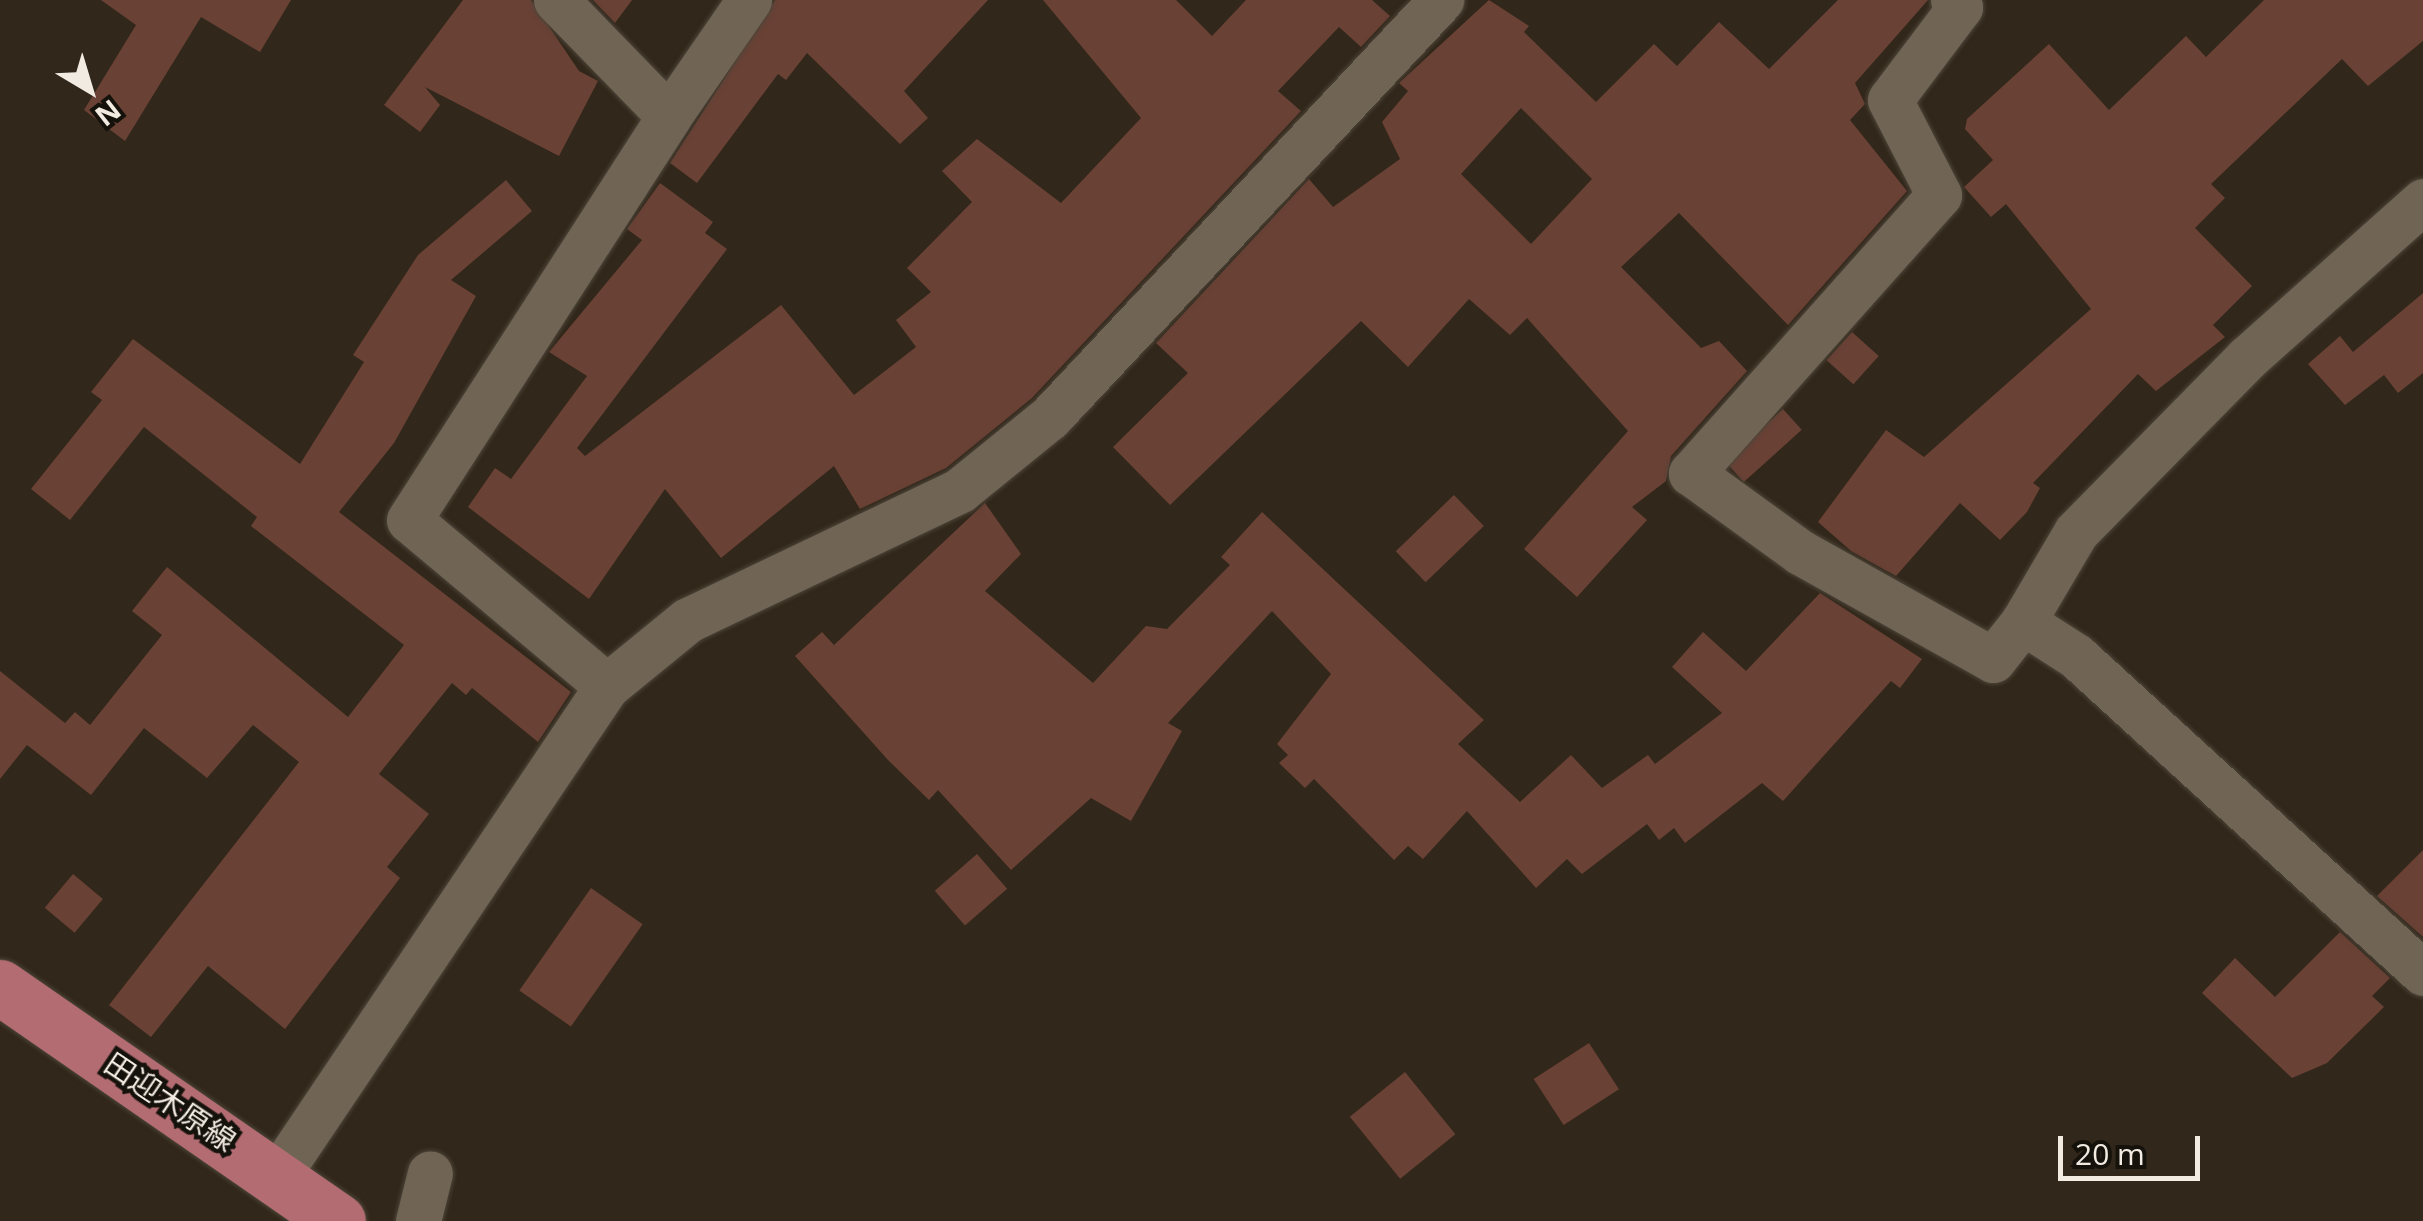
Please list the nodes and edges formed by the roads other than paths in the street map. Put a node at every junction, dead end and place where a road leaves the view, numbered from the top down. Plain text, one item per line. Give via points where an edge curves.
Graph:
1 (556, 0) edge
2 (749, 0) edge
3 (1441, 0) edge
4 (1953, 0) edge
5 (670, 116) junction
6 (2423, 201) edge
7 (2024, 622) junction
8 (607, 686) junction
9 (2423, 973) edge
10 (0, 986) edge
11 (430, 1173) dead end
12 (278, 1175) junction
13 (338, 1221) edge
14 (418, 1221) edge

1 - 5 street
2 - 5 street
3 - 8 street via 1050,417 960,490 688,620
4 - 7 street via 1960,7 1890,100 1939,195 1690,473 1800,552 1993,660
5 - 8 street via 410,520
6 - 7 street via 2247,358 2076,532
7 - 9 street via 2076,656
8 - 12 street
10 - 12 main road, 田迎木原線
11 - 14 street
12 - 13 main road, 田迎木原線

